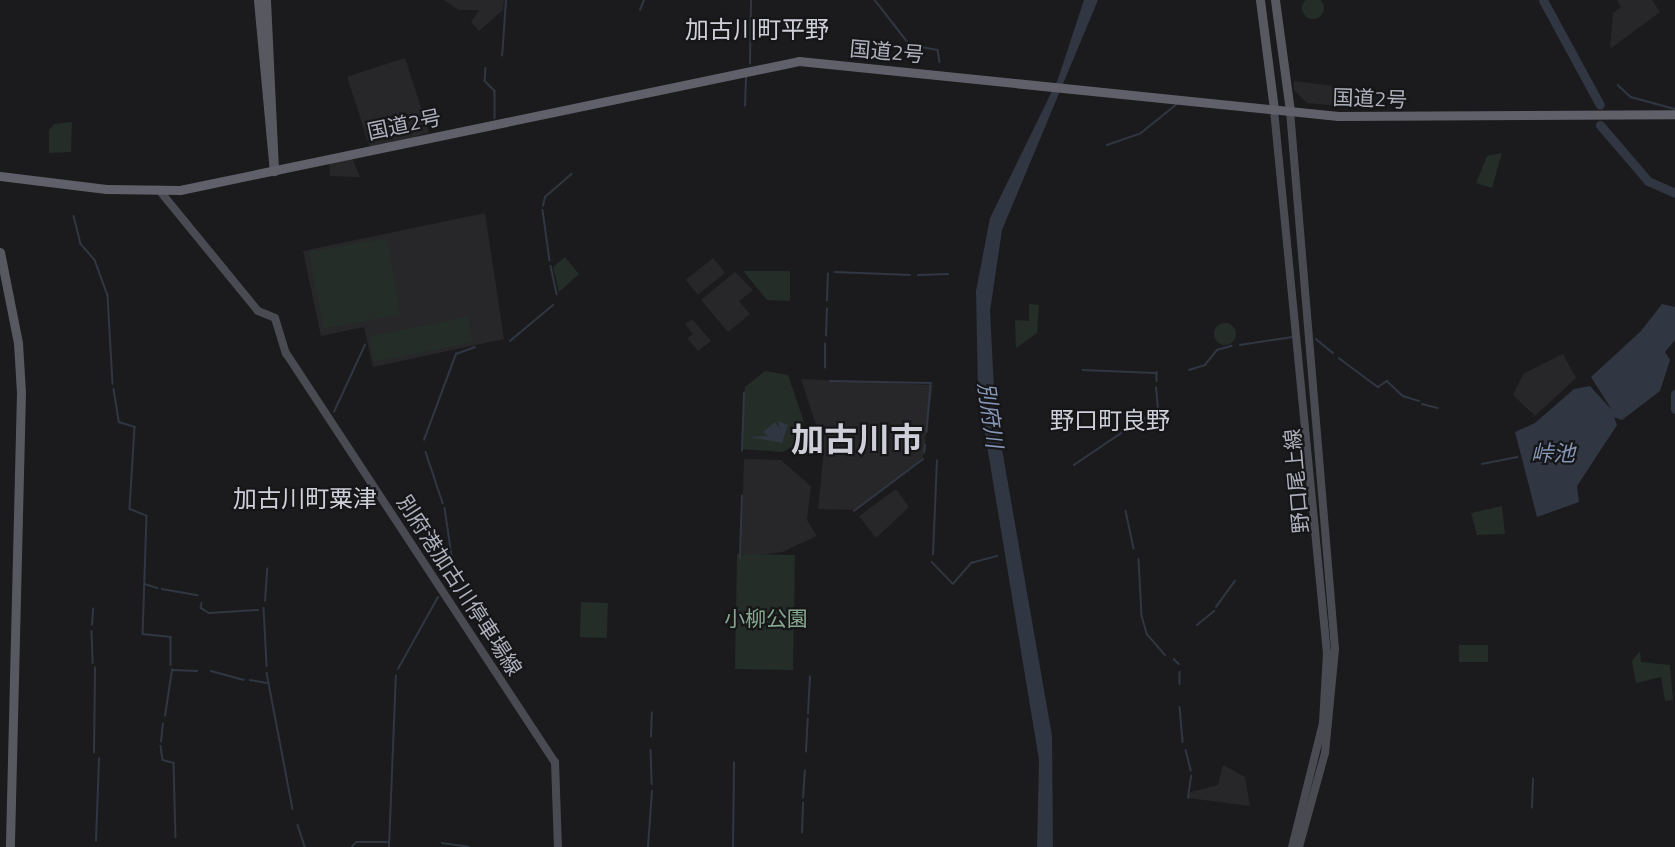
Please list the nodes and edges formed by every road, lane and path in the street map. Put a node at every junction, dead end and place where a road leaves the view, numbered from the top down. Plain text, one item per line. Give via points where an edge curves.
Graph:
1 (258, 0) edge
2 (266, 0) edge
3 (1260, 0) edge
4 (1275, 0) edge
5 (1274, 110) junction
6 (1290, 111) junction
7 (1675, 114) edge
8 (274, 171) junction
9 (0, 176) edge
10 (159, 190) junction
11 (0, 252) edge
12 (10, 847) edge
13 (558, 847) edge
14 (1292, 847) edge
15 (1299, 847) edge

1 - 8 main road
2 - 8 main road
3 - 5 main road
4 - 6 main road
5 - 6 highway, 国道2号
5 - 8 highway, 国道2号 via 799,62
5 - 14 main road, 野口尾上線 via 1327,653 1323,723
6 - 7 highway, 国道2号 via 1407,118
6 - 15 main road, 野口尾上線 via 1335,649 1323,764
8 - 10 highway, 国道2号
9 - 10 highway, 国道2号
10 - 13 main road, 別府港加古川停車場線 via 258,311 275,318 286,353 555,762
11 - 12 main road via 18,343 21,392

